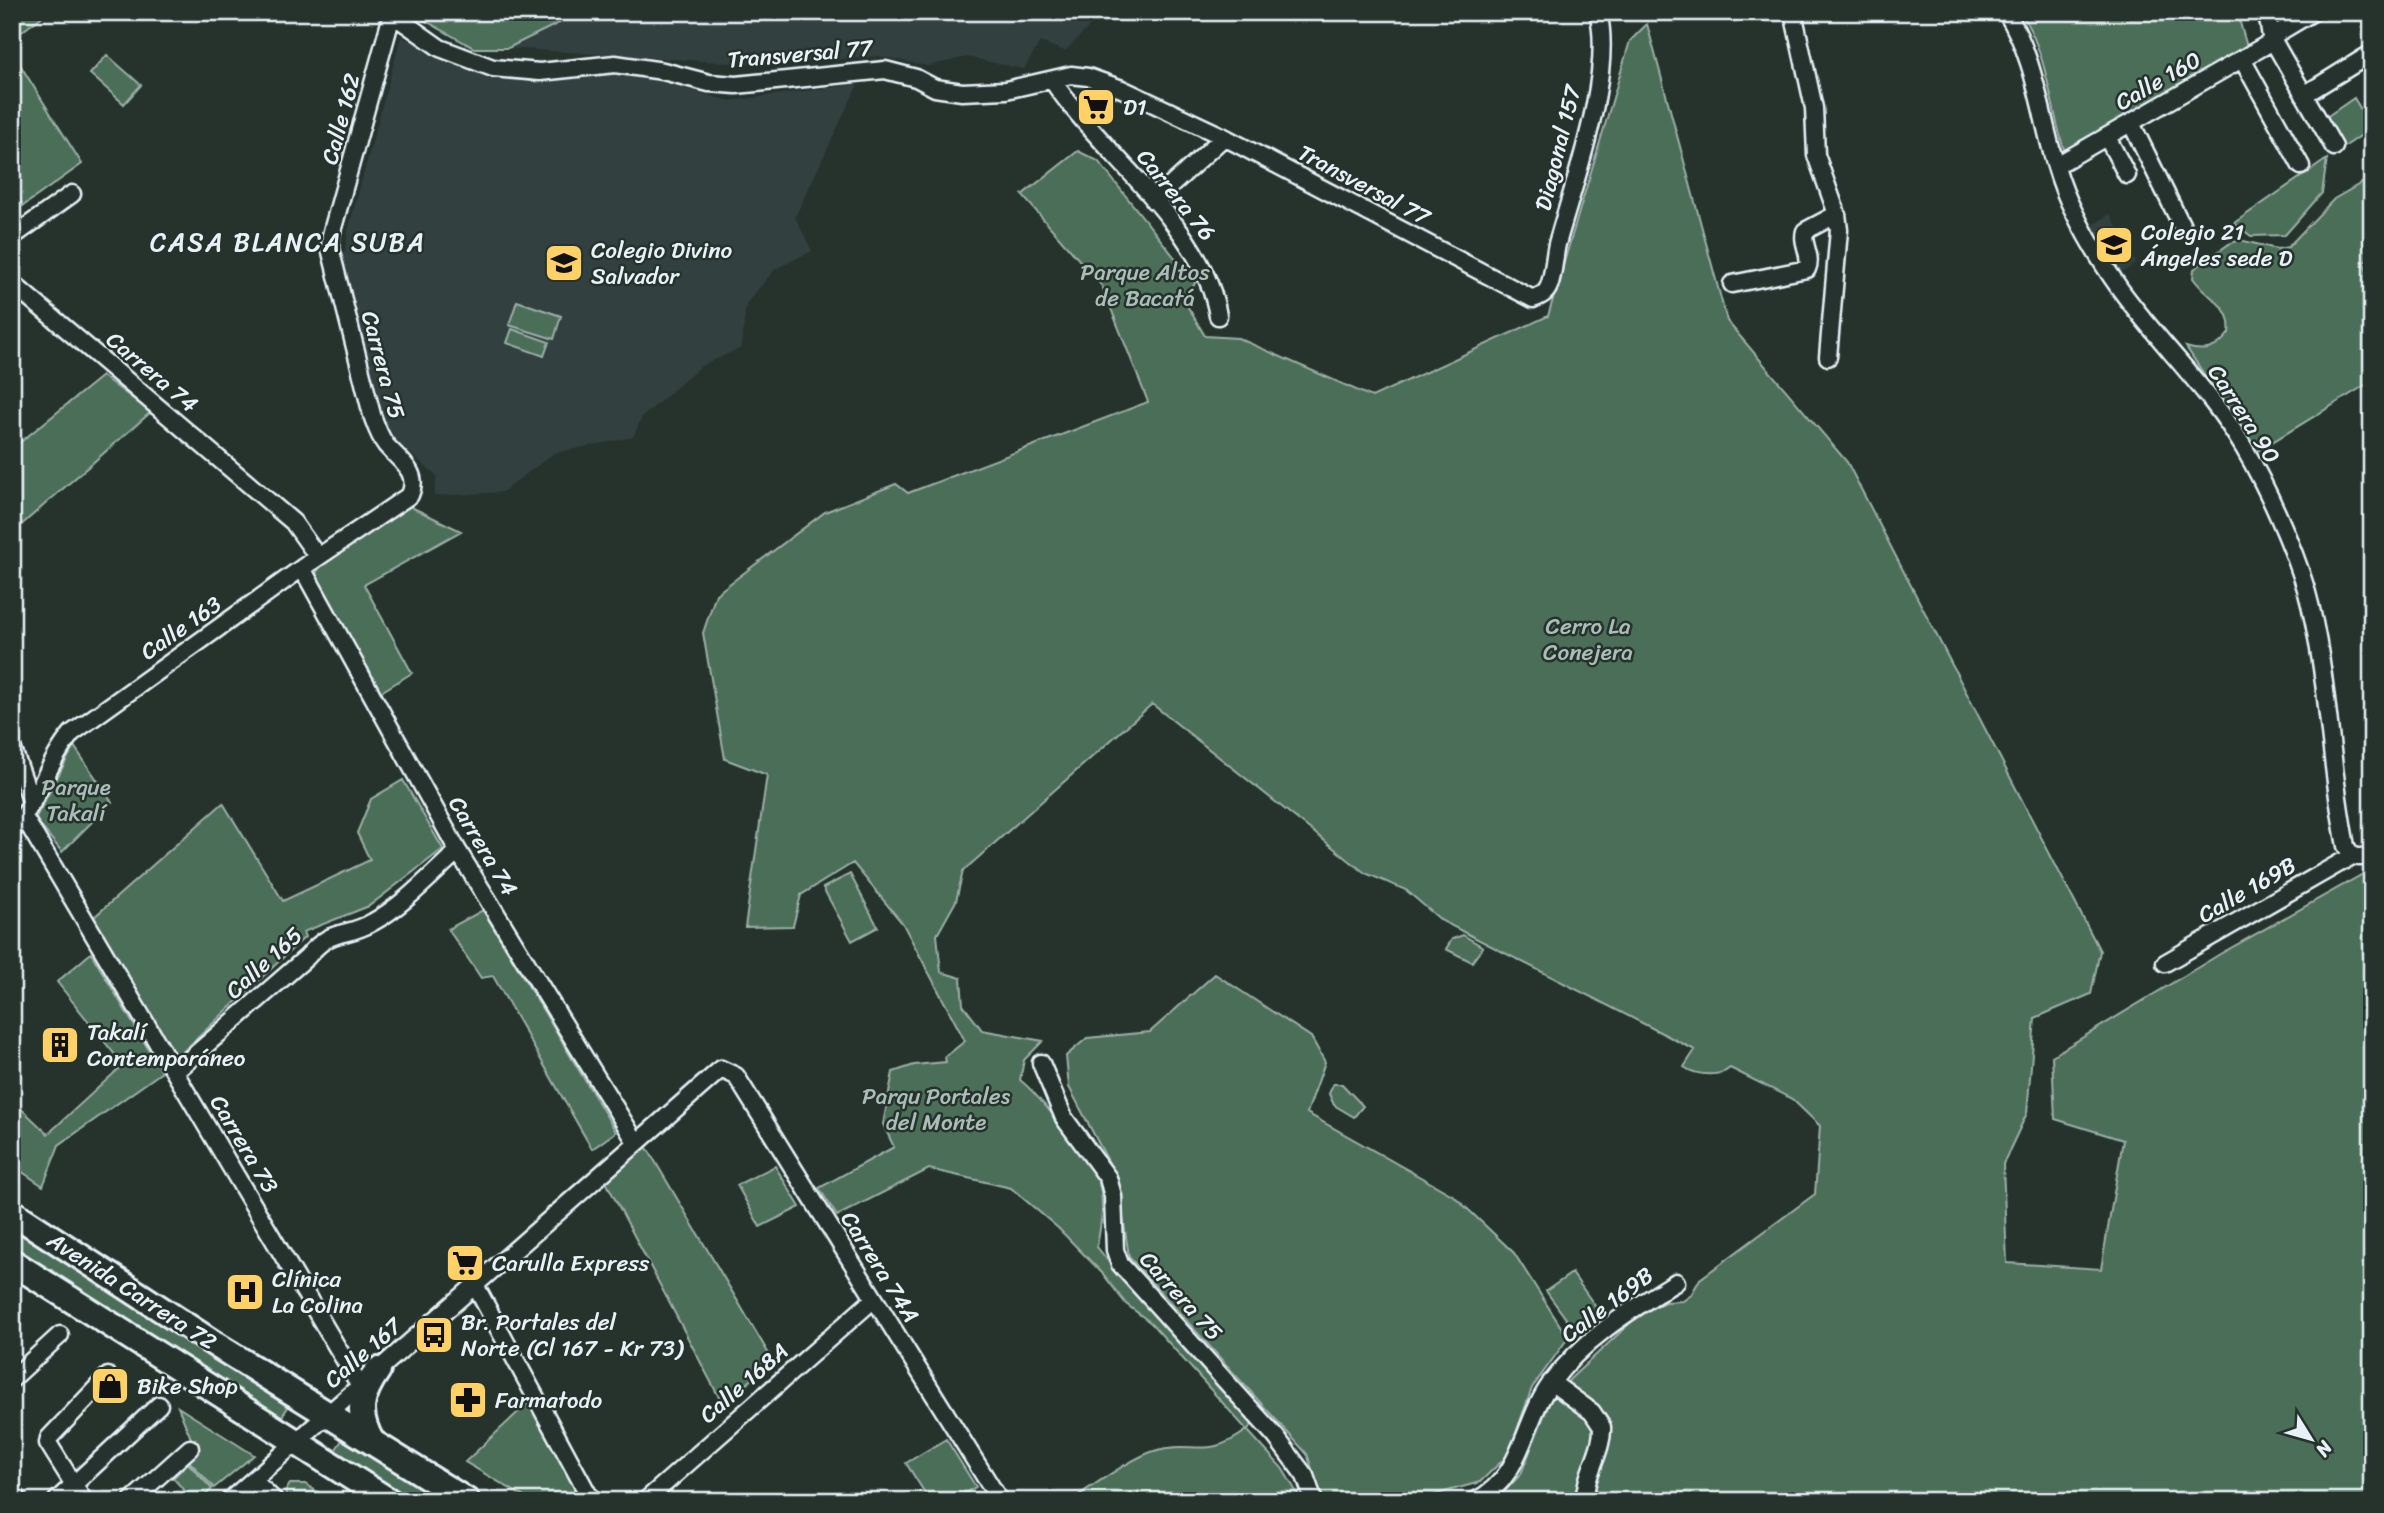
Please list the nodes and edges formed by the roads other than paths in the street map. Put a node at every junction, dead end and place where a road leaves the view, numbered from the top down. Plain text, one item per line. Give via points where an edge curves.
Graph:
1 (1598, 12) edge
2 (1793, 12) edge
3 (2006, 12) edge
4 (2314, 12) edge
5 (391, 14) edge
6 (2267, 14) edge
7 (2272, 39) junction
8 (2372, 53) edge
9 (2242, 59) junction
10 (1052, 80) junction
11 (2304, 96) junction
12 (2131, 123) junction
13 (1224, 137) junction
14 (2106, 137) junction
15 (2334, 147) dead end
16 (2064, 161) dead end
17 (2301, 166) dead end
18 (2127, 175) dead end
19 (72, 194) dead end
20 (1154, 201) junction
21 (1837, 214) junction
22 (2182, 226) dead end
23 (331, 235) joint
24 (12, 237) edge
25 (12, 283) edge
26 (1732, 284) dead end
27 (1545, 293) joint
28 (1218, 316) dead end
29 (1828, 357) dead end
30 (410, 495) joint
31 (318, 557) junction
32 (302, 568) junction
33 (15, 754) edge
34 (54, 762) junction
35 (28, 810) junction
36 (12, 831) edge
37 (458, 851) junction
38 (2372, 854) edge
39 (2352, 856) junction
40 (2165, 963) dead end
41 (1041, 1063) dead end
42 (175, 1072) junction
43 (715, 1072) joint
44 (636, 1142) junction
45 (12, 1212) edge
46 (12, 1262) edge
47 (1676, 1282) dead end
48 (475, 1285) junction
49 (874, 1298) junction
50 (456, 1302) junction
51 (488, 1310) junction
52 (60, 1335) dead end
53 (108, 1376) dead end
54 (369, 1378) junction
55 (12, 1379) edge
56 (1551, 1382) junction
57 (159, 1405) dead end
58 (327, 1415) junction
59 (372, 1442) junction
60 (295, 1443) junction
61 (190, 1448) dead end
62 (253, 1480) junction
63 (72, 1485) junction
64 (12, 1490) edge
65 (19, 1501) edge
66 (56, 1501) edge
67 (84, 1501) edge
68 (131, 1501) edge
69 (229, 1501) edge
70 (275, 1501) edge
71 (389, 1501) edge
72 (467, 1501) edge
73 (595, 1501) edge
74 (645, 1501) edge
75 (1000, 1501) edge
76 (1314, 1501) edge
77 (1475, 1501) edge
78 (1585, 1501) edge

1 - 27 street, Diagonal 157 via 1602,42 1598,79
2 - 21 street via 1814,107 1816,155
3 - 39 street, Carrera 90 via 2029,61 2045,133 2071,208 2121,290 2147,311 2242,445 2291,549 2316,634 2342,827
4 - 7 street, Calle 160
5 - 10 street, Transversal 77 via 440,48 493,68 540,72 615,64 736,85 885,70 935,88 962,92 1006,90
5 - 23 street, Calle 162
6 - 7 street
7 - 9 street, Calle 160
7 - 11 street
8 - 11 street
9 - 12 street, Calle 160
9 - 17 street
10 - 13 street, Transversal 77 via 1071,75 1102,80
10 - 20 street, Carrera 76 via 1076,115
11 - 15 street
12 - 14 street, Calle 160
12 - 22 street
13 - 20 street
13 - 27 street, Transversal 77 via 1533,299
14 - 16 street, Calle 160
14 - 18 street
19 - 24 street
20 - 28 street, Carrera 76 via 1206,270
21 - 26 street via 1805,231 1810,262 1802,272
21 - 29 street
23 - 30 street, Carrera 75 via 332,262 372,415 379,436 412,473
25 - 31 street, Carrera 74 via 293,522
30 - 31 street, Calle 163
31 - 32 street, Calle 163
32 - 34 street, Calle 163 via 82,725 63,744
32 - 37 street, Carrera 74
33 - 34 street via 35,768
33 - 35 street, Carrera 73
34 - 35 street, Calle 163
35 - 36 street, Calle 163
35 - 42 street, Carrera 73
37 - 42 street, Calle 165 via 371,924 321,942
37 - 44 street, Carrera 74
38 - 39 street
39 - 40 street, Calle 169B
41 - 76 street, Carrera 75 via 1064,1118 1108,1178 1120,1264 1276,1437 1305,1476
42 - 54 street, Carrera 73
43 - 44 street, Calle 167
43 - 49 street, Carrera 74A via 727,1069 736,1076
44 - 48 street, Calle 167
45 - 58 highway, Avenida Carrera 72
46 - 60 highway, Avenida Carrera 72
47 - 56 street, Calle 169B via 1580,1349
48 - 50 street, Calle 167
48 - 51 street
49 - 74 street, Calle 168A
49 - 75 street, Carrera 74A
50 - 51 street via 473,1302
50 - 54 street, Calle 167
51 - 73 street
52 - 55 street
53 - 63 street via 49,1438
54 - 58 street, Calle 167
54 - 59 highway via 361,1405 362,1423
56 - 77 street, Calle 169B via 1532,1413 1517,1461
56 - 78 street via 1592,1412 1602,1427
57 - 63 street
58 - 59 highway, Avenida Carrera 72
58 - 60 street, Calle 167
59 - 72 highway, Avenida Carrera 72
60 - 62 street, Calle 167
60 - 71 highway, Avenida Carrera 72
61 - 68 street
62 - 69 street, Calle 167
62 - 70 street
63 - 66 street
63 - 67 street
64 - 65 street

